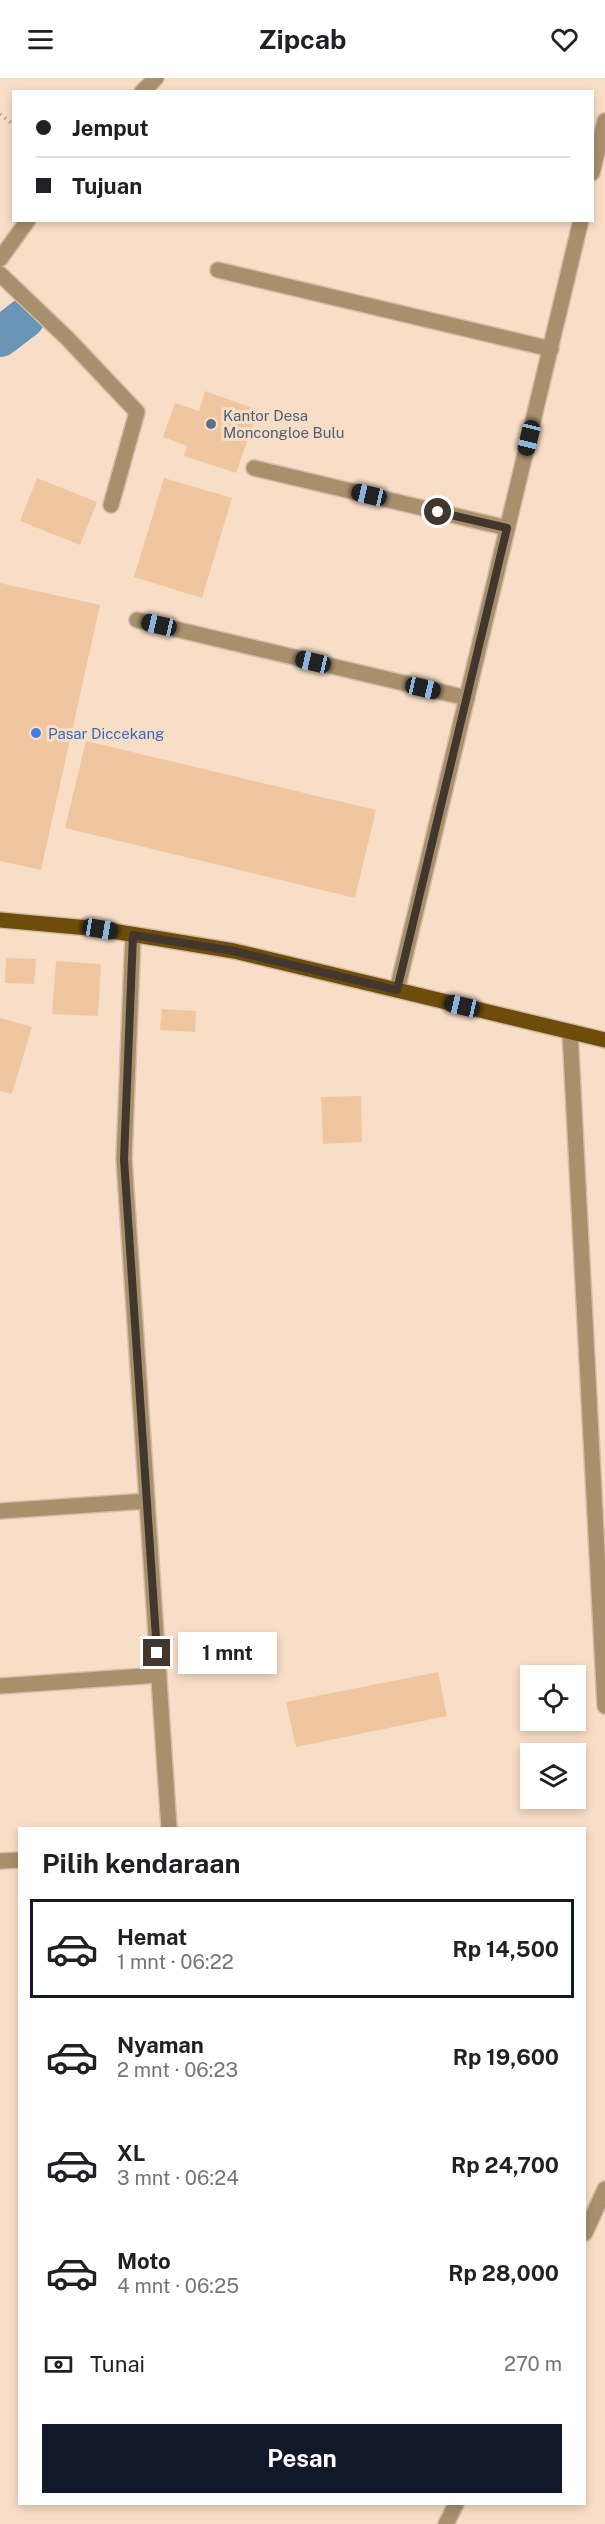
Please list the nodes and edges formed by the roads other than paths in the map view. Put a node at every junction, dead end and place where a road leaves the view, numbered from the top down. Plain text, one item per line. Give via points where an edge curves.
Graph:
1 (156, 78) edge
2 (144, 90) edge
3 (605, 121) edge
4 (594, 165) edge
5 (27, 222) edge
6 (581, 222) edge
7 (0, 259) edge
8 (218, 270) dead end
9 (0, 274) edge
10 (551, 349) junction
11 (254, 468) dead end
12 (111, 505) dead end
13 (507, 528) junction
14 (137, 620) dead end
15 (467, 698) junction
16 (0, 920) edge
17 (133, 935) junction
18 (397, 990) junction
19 (570, 1032) junction
20 (605, 1040) edge
21 (147, 1501) junction
22 (0, 1510) edge
23 (159, 1675) junction
24 (0, 1686) edge
25 (605, 1706) edge
26 (169, 1827) edge
27 (18, 1860) edge
28 (0, 1861) edge
29 (605, 2189) edge
30 (586, 2231) edge
31 (456, 2505) edge
32 (446, 2524) edge

1 - 2 street
3 - 4 street
5 - 7 street
6 - 10 street
8 - 10 street
9 - 12 street via 137,412
10 - 13 street
11 - 13 street
13 - 15 street
14 - 15 street
15 - 18 street
16 - 17 main road
17 - 18 main road via 234,951
17 - 21 street via 124,1159
18 - 19 main road
19 - 20 main road
19 - 25 street
21 - 22 street
21 - 23 street
23 - 24 street
23 - 26 street
27 - 28 street
29 - 30 street
31 - 32 street

